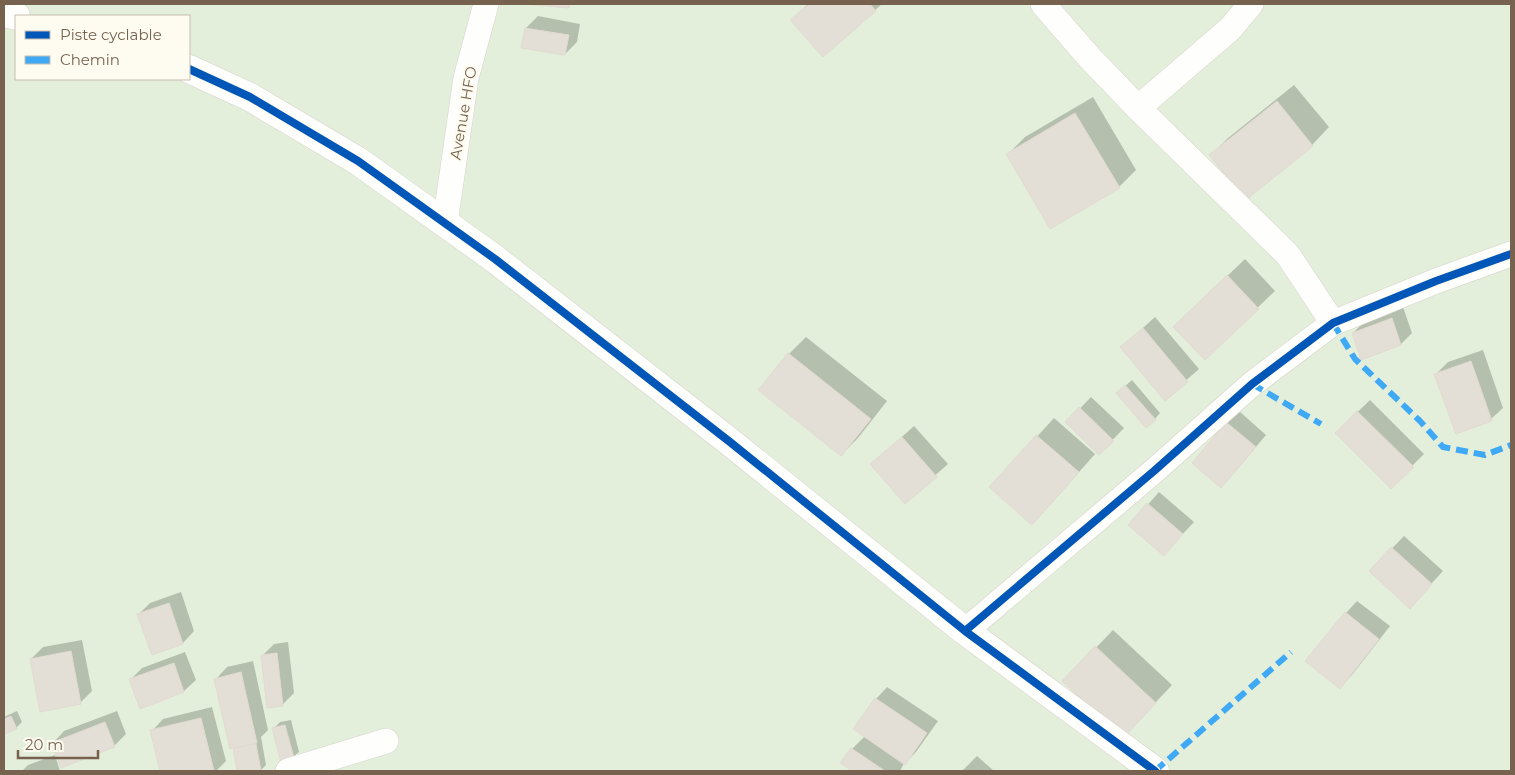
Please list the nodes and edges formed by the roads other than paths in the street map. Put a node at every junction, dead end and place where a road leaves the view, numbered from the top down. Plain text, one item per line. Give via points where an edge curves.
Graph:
1 (486, 4) edge
2 (1043, 4) edge
3 (1251, 4) edge
4 (190, 69) edge
5 (1138, 108) junction
6 (445, 222) junction
7 (1511, 254) edge
8 (1333, 324) junction
9 (965, 631) junction
10 (386, 741) dead end
11 (288, 771) edge
12 (1155, 771) edge

1 - 6 street, Avenue HFO via 466,78
2 - 5 street
3 - 5 street via 1230,29
4 - 6 street via 250,97 358,161
5 - 8 street via 1288,255
6 - 9 street via 722,436
7 - 8 street
8 - 9 street via 1252,384
9 - 12 street
10 - 11 street

